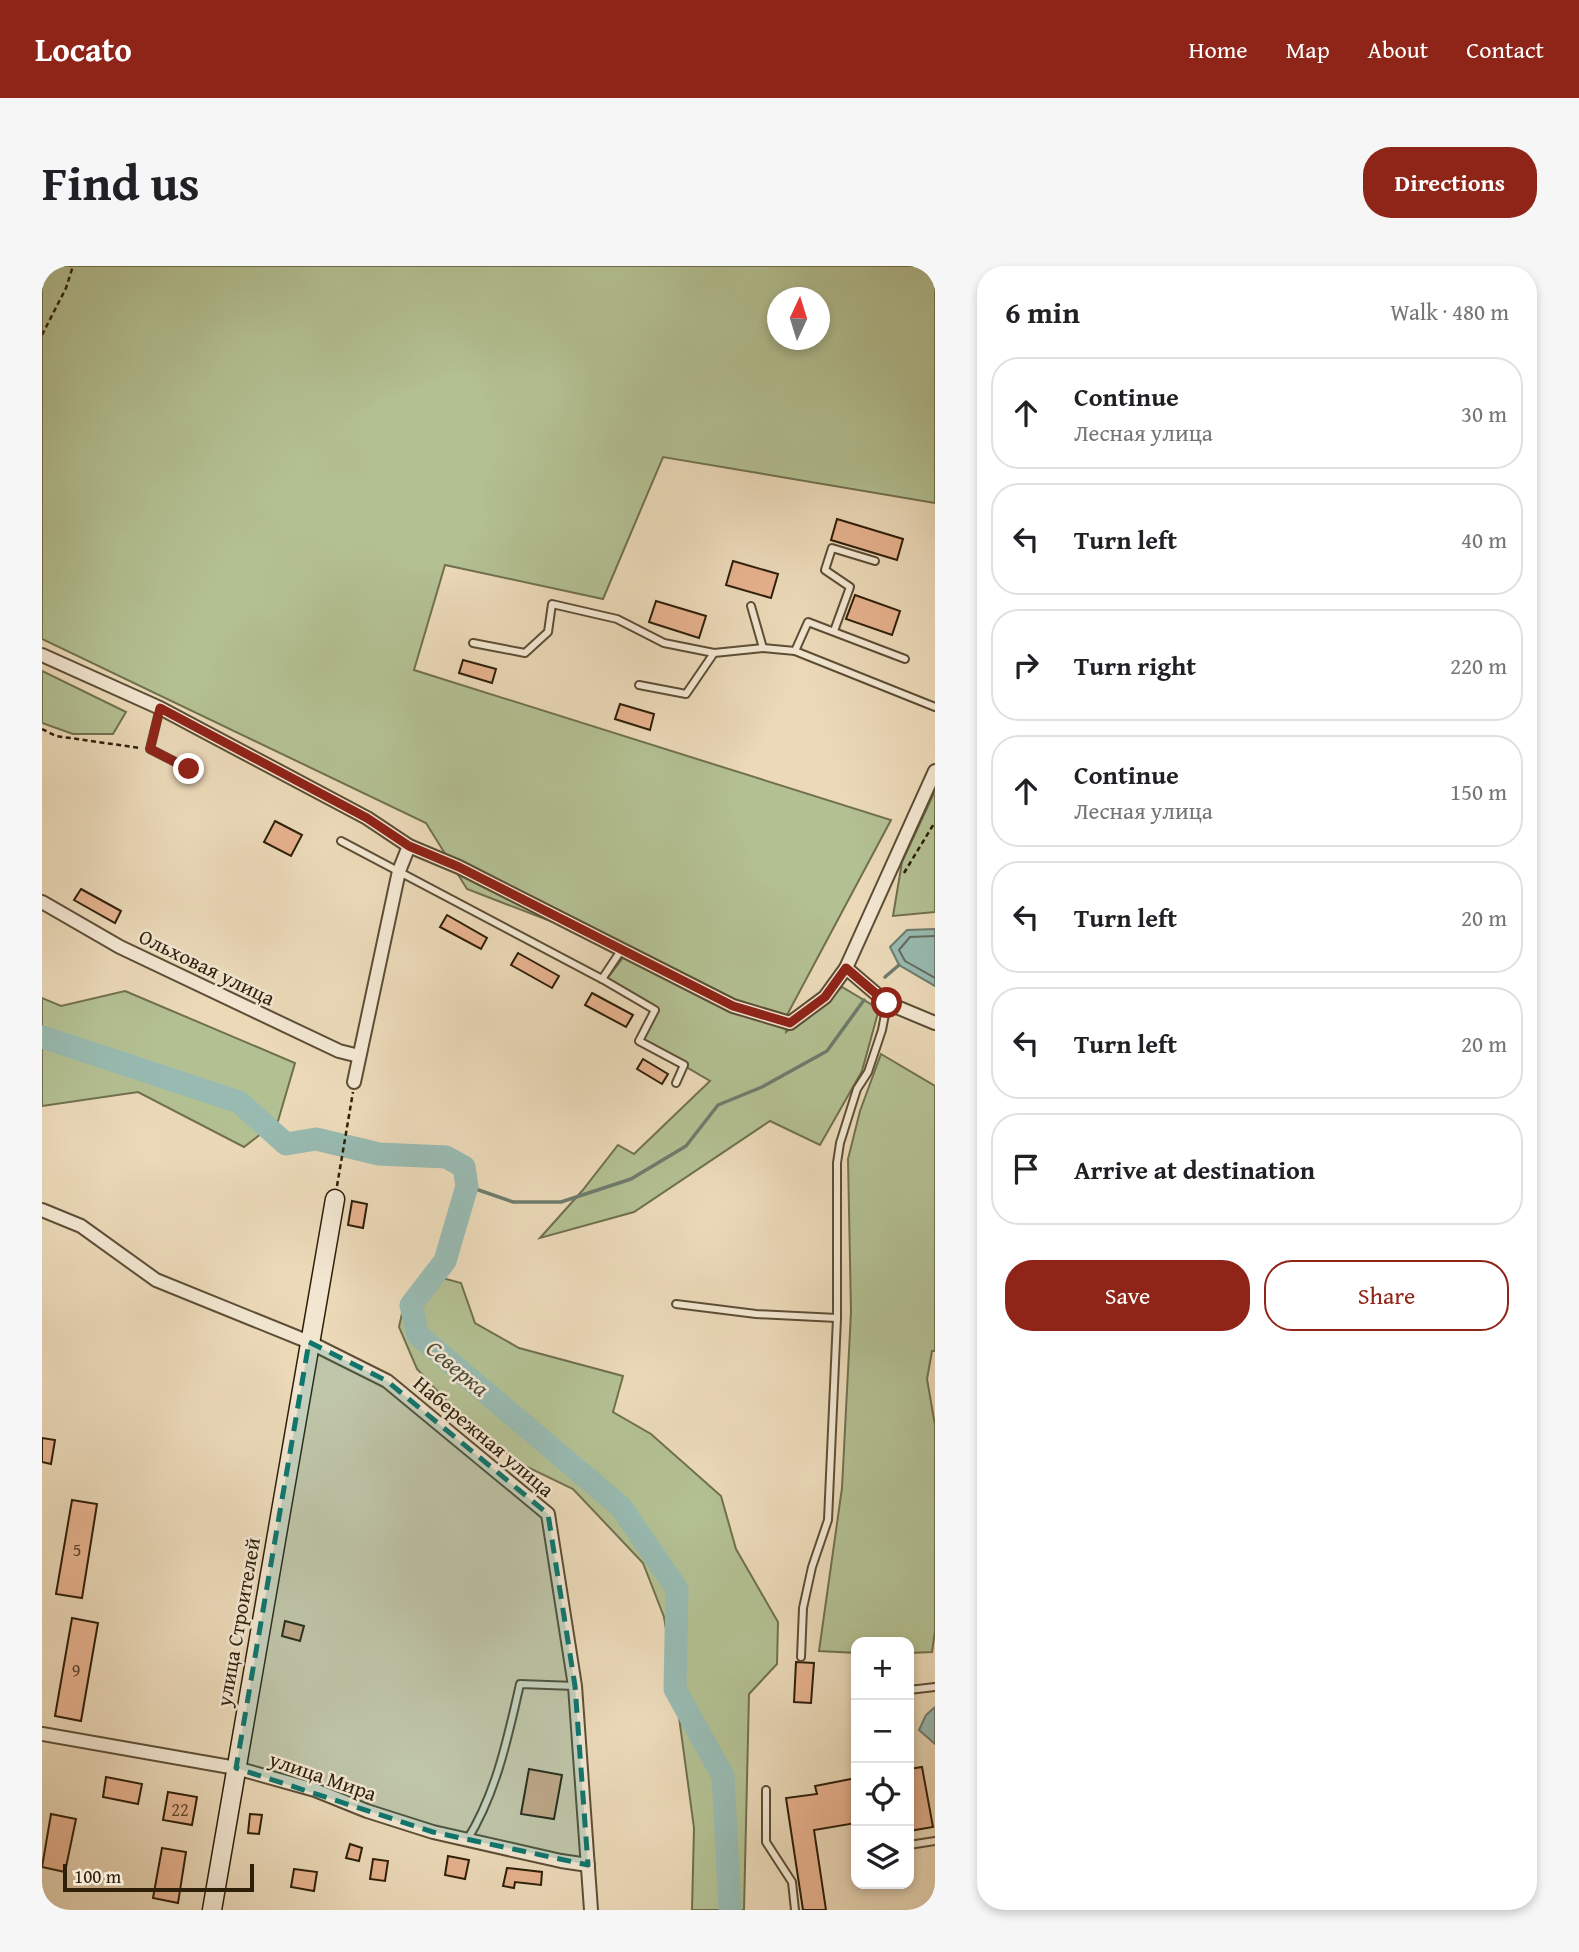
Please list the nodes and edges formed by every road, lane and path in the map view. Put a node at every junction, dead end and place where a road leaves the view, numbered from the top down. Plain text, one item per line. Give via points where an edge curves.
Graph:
1 (73, 266) edge
2 (42, 335) edge
3 (875, 561) dead end
4 (751, 606) dead end
5 (834, 631) junction
6 (473, 643) dead end
7 (763, 648) junction
8 (795, 651) junction
9 (714, 653) junction
10 (42, 655) edge
11 (905, 659) dead end
12 (639, 685) dead end
13 (935, 707) edge
14 (160, 708) junction
15 (42, 729) edge
16 (150, 749) junction
17 (189, 769) dead end
18 (935, 771) edge
19 (341, 841) dead end
20 (409, 846) junction
21 (399, 871) junction
22 (42, 902) edge
23 (622, 949) junction
24 (846, 968) junction
25 (602, 979) junction
26 (887, 1003) junction
27 (935, 1023) edge
28 (359, 1056) junction
29 (354, 1082) joint
30 (676, 1083) dead end
31 (335, 1199) joint
32 (42, 1210) edge
33 (676, 1304) dead end
34 (837, 1318) junction
35 (309, 1342) junction
36 (801, 1657) dead end
37 (575, 1686) junction
38 (935, 1687) edge
39 (914, 1689) edge
40 (42, 1734) edge
41 (236, 1768) junction
42 (766, 1790) dead end
43 (467, 1840) junction
44 (935, 1841) edge
45 (914, 1844) edge
46 (588, 1865) junction
47 (212, 1910) edge
48 (591, 1910) edge
49 (795, 1910) edge

1 - 2 path
3 - 5 lane via 832,548 824,570 850,587
4 - 7 lane
5 - 8 lane via 808,622
5 - 11 lane
6 - 9 lane via 525,653 548,632 552,604 617,619 664,643
7 - 8 lane
7 - 9 lane
8 - 13 lane
9 - 12 lane via 686,694
10 - 14 street
14 - 16 lane
14 - 20 street via 367,818
15 - 16 path via 56,736
16 - 17 lane
18 - 24 street
19 - 21 lane
20 - 21 street
20 - 23 street
21 - 25 lane
21 - 28 street
22 - 28 street, Ольховая улица via 120,947 339,1051
23 - 24 street via 733,1006 790,1023 825,997
23 - 25 lane
24 - 26 street
25 - 30 lane via 655,1010 639,1041 684,1065
26 - 27 street
26 - 34 lane via 872,1061 839,1143
28 - 29 street
29 - 31 path
31 - 35 street, улица Строителей
32 - 35 street, Набережная улица via 81,1226 156,1280
33 - 34 lane
34 - 36 lane via 828,1520 803,1608
35 - 37 street, Набережная улица via 387,1381 548,1514
35 - 41 street, улица Строителей
37 - 43 lane via 520,1684 489,1796
37 - 46 street, Набережная улица
38 - 39 lane
40 - 41 street, улица Мира
41 - 43 street, улица Мира
41 - 47 street, улица Строителей
42 - 49 lane via 766,1842 792,1882
43 - 46 street, улица Мира
44 - 45 lane
46 - 48 street, Набережная улица

